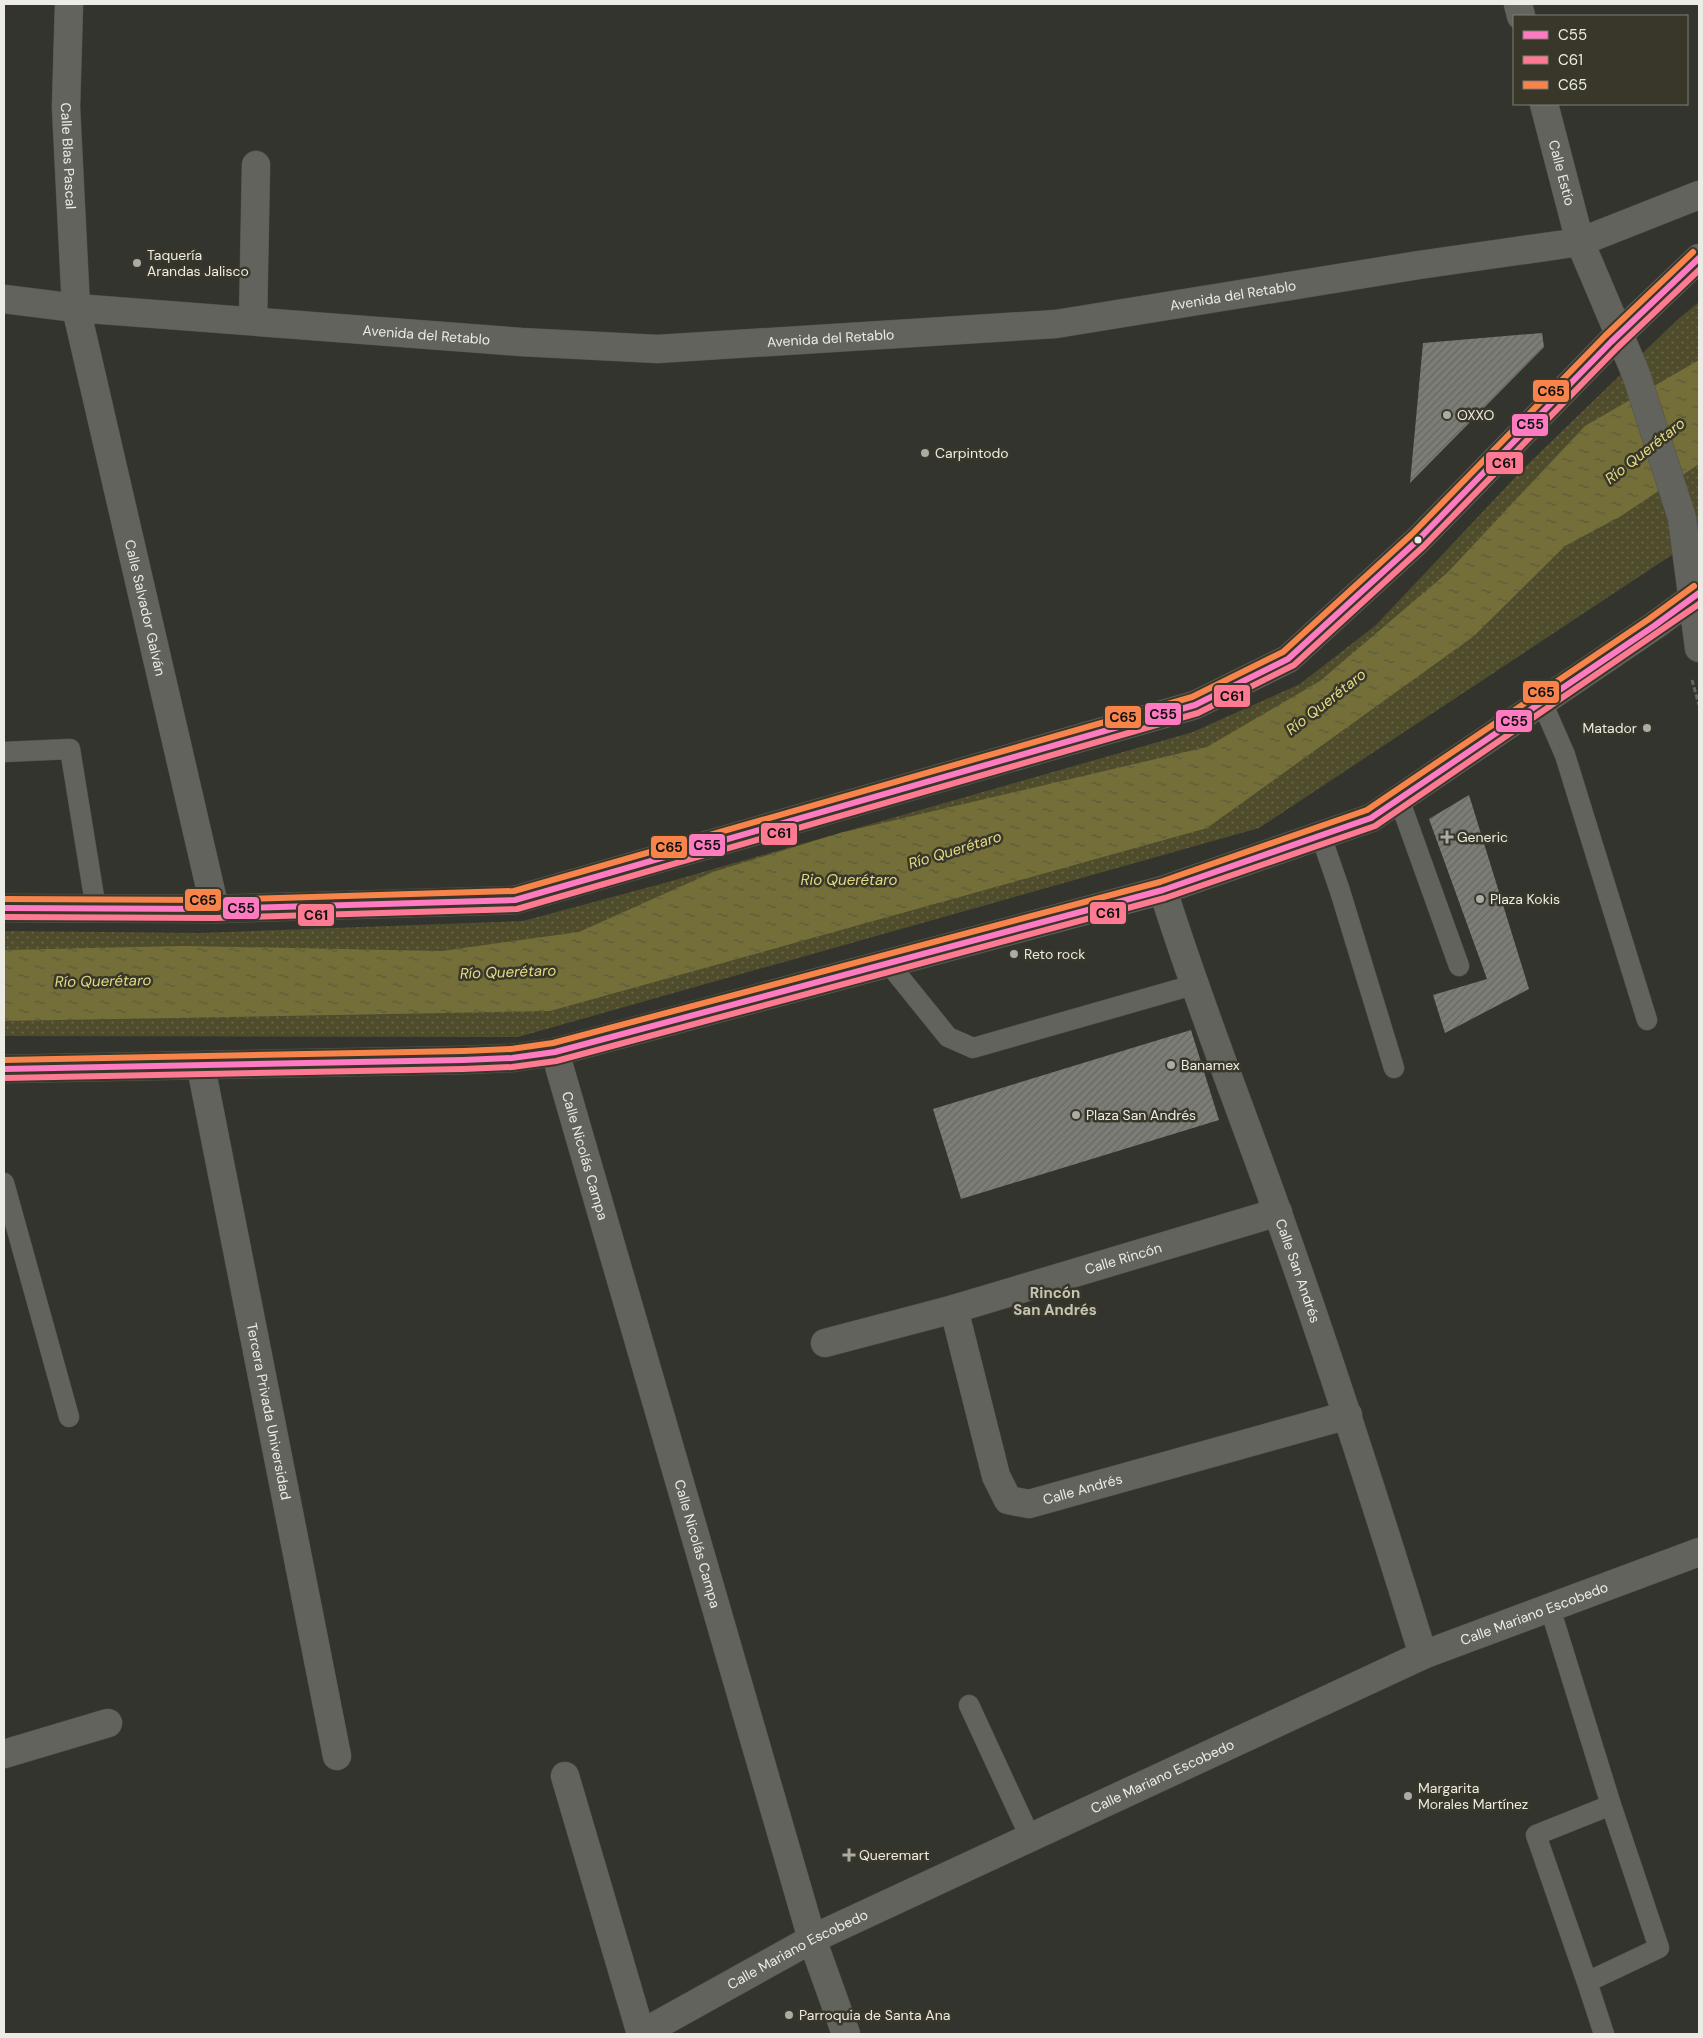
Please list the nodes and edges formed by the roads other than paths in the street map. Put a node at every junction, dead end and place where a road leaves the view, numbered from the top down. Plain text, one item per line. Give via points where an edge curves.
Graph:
1 (69, 4) edge
2 (1544, 105) edge
3 (256, 165) dead end
4 (1699, 195) edge
5 (1580, 242) junction
6 (1699, 258) edge
7 (4, 299) edge
8 (76, 308) junction
9 (253, 321) junction
10 (1620, 332) junction
11 (1696, 596) edge
12 (1699, 648) edge
13 (1542, 702) junction
14 (4, 752) edge
15 (1399, 799) junction
16 (1321, 836) junction
17 (1163, 890) junction
18 (4, 908) edge
19 (96, 909) junction
20 (215, 910) junction
21 (889, 964) junction
22 (1458, 966) dead end
23 (1193, 985) junction
24 (1647, 1020) dead end
25 (555, 1052) junction
26 (201, 1067) junction
27 (1394, 1068) dead end
28 (4, 1069) edge
29 (4, 1183) edge
30 (1278, 1212) junction
31 (954, 1309) junction
32 (824, 1343) dead end
33 (1348, 1415) junction
34 (69, 1417) dead end
35 (1699, 1552) edge
36 (1550, 1608) junction
37 (1423, 1655) junction
38 (969, 1705) dead end
39 (108, 1723) dead end
40 (4, 1754) edge
41 (338, 1756) dead end
42 (565, 1776) dead end
43 (1611, 1805) junction
44 (1030, 1837) junction
45 (812, 1939) junction
46 (1587, 1982) junction
47 (641, 2034) edge
48 (846, 2034) edge
49 (1604, 2034) edge

1 - 8 street, Calle Blas Pascal via 66,107
2 - 5 street, Calle Estío
3 - 9 street
4 - 5 street, Avenida del Retablo
5 - 9 street, Avenida del Retablo via 1056,324 657,349
5 - 10 street
6 - 10 street
7 - 8 street, Avenida del Retablo
8 - 9 street, Avenida del Retablo
8 - 20 street, Calle Salvador Galván
10 - 11 street via 1682,518
10 - 20 street via 1418,540 1288,659 1195,706 515,900
11 - 12 street
11 - 13 street
13 - 15 street
13 - 24 lane via 1565,755
14 - 19 lane via 70,749
15 - 16 street via 1372,818
15 - 22 lane
16 - 17 street
16 - 27 lane
17 - 21 street
17 - 23 street, Calle San Andrés
18 - 19 street
19 - 20 street
21 - 23 lane via 948,1037 973,1048
21 - 25 street
23 - 30 street, Calle San Andrés
25 - 26 street via 512,1058
25 - 45 street, Calle Nicolás Campa
26 - 28 street
26 - 41 street, Tercera Privada Universidad
29 - 34 lane
30 - 31 street, Calle Rincón
30 - 33 street, Calle San Andrés
31 - 32 street, Calle Rincón
31 - 33 street, Calle Andrés via 996,1476 1008,1500 1029,1504
33 - 37 street, Calle San Andrés
35 - 36 street, Calle Mariano Escobedo
36 - 37 street, Calle Mariano Escobedo
36 - 43 lane
37 - 44 street, Calle Mariano Escobedo
38 - 44 lane
39 - 40 street
42 - 47 street
43 - 46 lane via 1658,1948
43 - 46 lane via 1536,1835
44 - 45 street, Calle Mariano Escobedo
45 - 47 street, Calle Mariano Escobedo
45 - 48 street, Calle Nicolás Campa
46 - 49 lane

